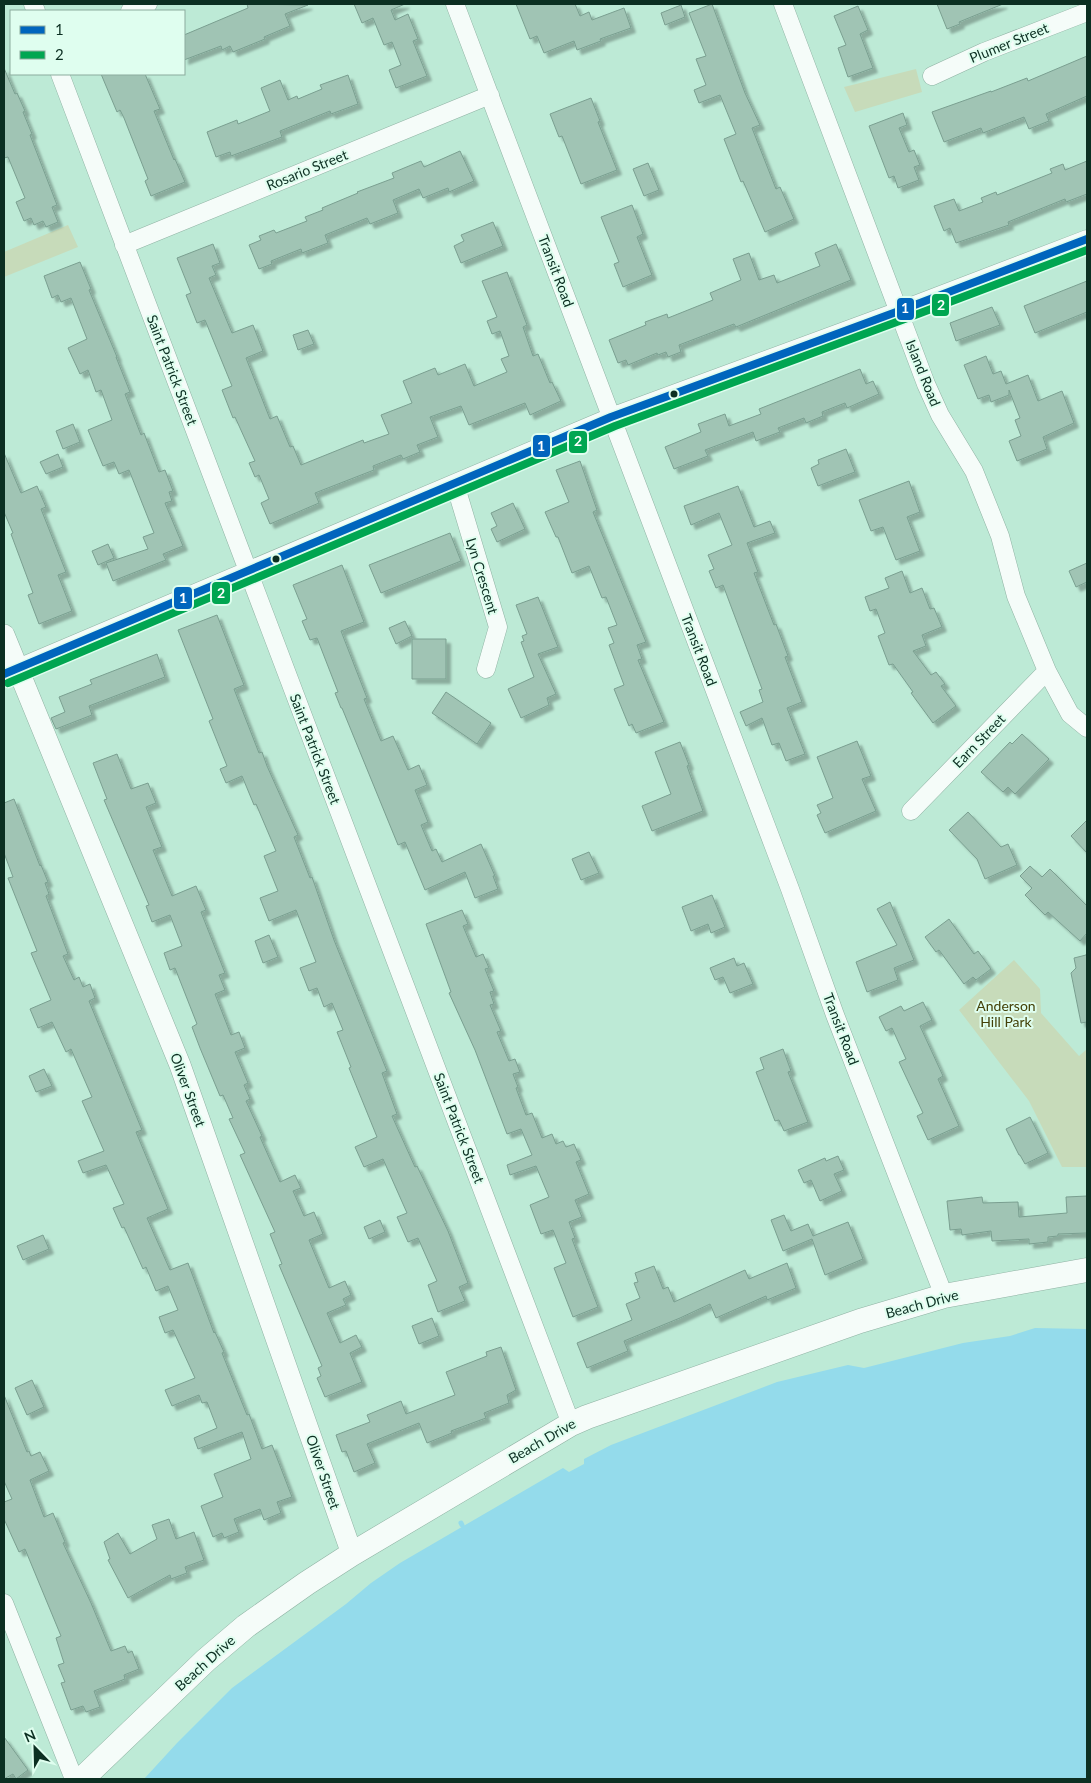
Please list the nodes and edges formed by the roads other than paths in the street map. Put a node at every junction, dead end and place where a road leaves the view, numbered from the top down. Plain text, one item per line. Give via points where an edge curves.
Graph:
1 (148, 4) edge
2 (455, 4) edge
3 (783, 4) edge
4 (133, 10) edge
5 (1087, 12) edge
6 (60, 75) edge
7 (932, 76) dead end
8 (490, 95) junction
9 (1087, 239) edge
10 (124, 245) junction
11 (899, 311) junction
12 (611, 417) junction
13 (455, 484) junction
14 (248, 571) junction
15 (4, 635) edge
16 (486, 669) dead end
17 (10, 671) edge
18 (1047, 671) junction
19 (1087, 728) edge
20 (911, 811) dead end
21 (1087, 1270) edge
22 (944, 1296) junction
23 (571, 1424) junction
24 (352, 1554) junction
25 (4, 1604) edge
26 (74, 1779) edge
27 (82, 1779) edge

1 - 4 street
2 - 8 street, Transit Road
3 - 11 street, Island Road
5 - 7 street, Plumer Street
6 - 10 street, Saint Patrick Street
8 - 10 street, Rosario Street
8 - 12 street, Transit Road
9 - 11 street
10 - 14 street, Saint Patrick Street
11 - 12 street
11 - 18 street, Island Road via 929,392 974,471 1000,536 1016,596
12 - 13 street
12 - 22 street, Transit Road
13 - 14 street
13 - 16 street, Lyn Crescent via 498,627
14 - 17 street
14 - 23 street, Saint Patrick Street
15 - 17 street, Oliver Street
17 - 24 street, Oliver Street via 180,1065
18 - 19 street, Island Road via 1070,714
18 - 20 street, Earn Street
21 - 22 main road, Beach Drive
22 - 23 main road, Beach Drive via 860,1321
23 - 24 main road, Beach Drive
24 - 27 main road, Beach Drive via 246,1626
25 - 26 street

